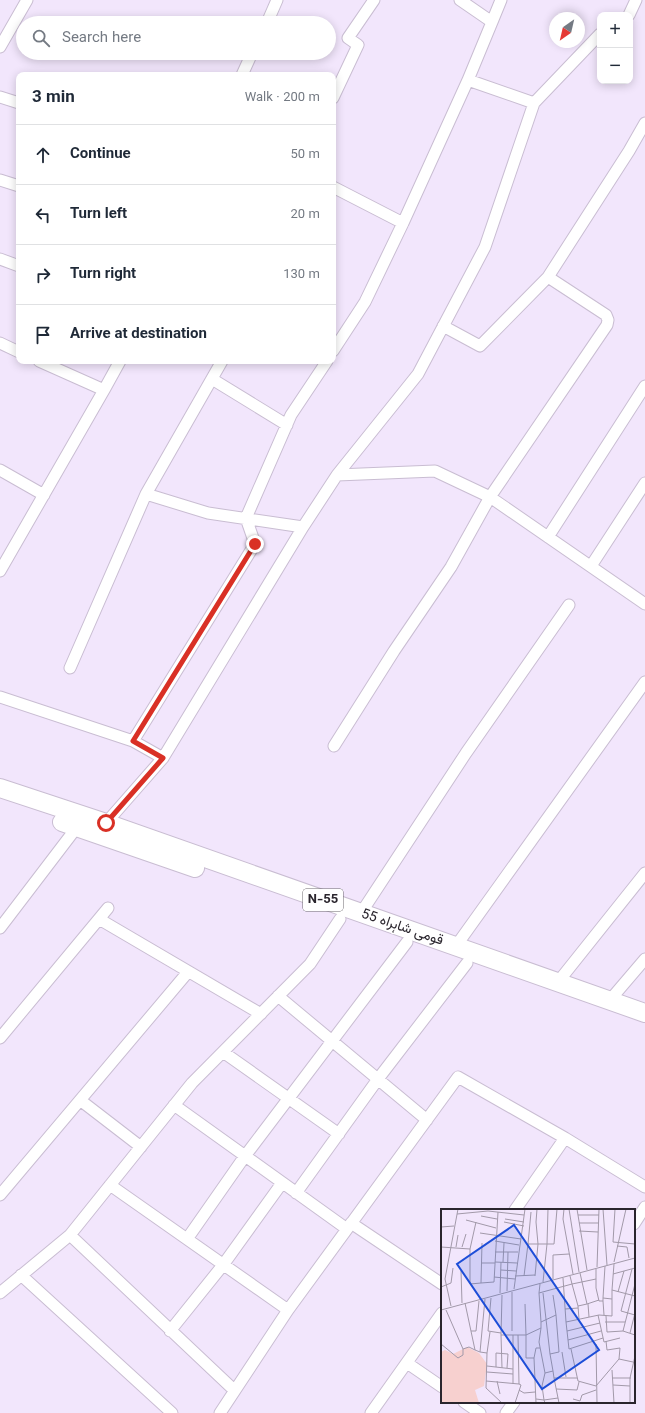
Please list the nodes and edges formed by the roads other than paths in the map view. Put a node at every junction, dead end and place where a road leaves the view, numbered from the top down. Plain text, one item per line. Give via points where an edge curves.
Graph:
1 (27, 0) edge
2 (277, 0) edge
3 (374, 0) edge
4 (460, 0) edge
5 (501, 0) edge
6 (636, 0) edge
7 (630, 12) edge
8 (18, 16) edge
9 (270, 16) edge
10 (16, 19) edge
11 (492, 22) junction
12 (597, 37) edge
13 (0, 46) edge
14 (249, 60) edge
15 (243, 72) edge
16 (468, 80) junction
17 (336, 92) edge
18 (0, 98) edge
19 (16, 102) edge
20 (534, 103) junction
21 (645, 122) edge
22 (0, 180) edge
23 (16, 185) edge
24 (336, 189) edge
25 (403, 223) junction
26 (0, 260) edge
27 (16, 265) edge
28 (548, 277) junction
29 (443, 326) junction
30 (0, 343) edge
31 (336, 346) edge
32 (16, 351) edge
33 (46, 364) edge
34 (118, 364) edge
35 (220, 364) edge
36 (325, 364) edge
37 (212, 379) junction
38 (645, 386) edge
39 (104, 390) junction
40 (287, 425) junction
41 (0, 470) edge
42 (337, 475) junction
43 (645, 483) edge
44 (146, 494) junction
45 (44, 495) junction
46 (490, 497) junction
47 (246, 518) junction
48 (303, 527) junction
49 (548, 537) junction
50 (591, 566) junction
51 (0, 571) edge
52 (645, 604) edge
53 (569, 605) dead end
54 (70, 668) dead end
55 (645, 682) edge
56 (0, 697) edge
57 (133, 741) junction
58 (334, 746) dead end
59 (163, 758) junction
60 (2, 795) edge
61 (106, 823) junction
62 (77, 827) junction
63 (212, 867) junction
64 (645, 872) edge
65 (321, 906) junction
66 (108, 908) dead end
67 (361, 913) junction
68 (99, 919) junction
69 (340, 919) junction
70 (0, 928) edge
71 (407, 942) junction
72 (456, 946) junction
73 (645, 959) edge
74 (467, 963) junction
75 (188, 972) junction
76 (558, 982) junction
77 (278, 996) junction
78 (610, 1000) junction
79 (645, 1013) edge
80 (261, 1014) junction
81 (645, 1026) edge
82 (0, 1038) edge
83 (332, 1041) junction
84 (223, 1052) junction
85 (378, 1080) junction
86 (288, 1098) junction
87 (80, 1100) junction
88 (174, 1105) junction
89 (426, 1120) junction
90 (339, 1134) junction
91 (565, 1138) junction
92 (141, 1147) junction
93 (245, 1156) junction
94 (282, 1183) junction
95 (110, 1185) junction
96 (645, 1187) edge
97 (296, 1193) junction
98 (0, 1195) edge
99 (645, 1207) edge
100 (515, 1209) edge
101 (635, 1222) edge
102 (349, 1226) junction
103 (70, 1235) junction
104 (187, 1239) junction
105 (223, 1264) junction
106 (21, 1275) junction
107 (441, 1283) edge
108 (0, 1293) edge
109 (288, 1310) junction
110 (441, 1313) edge
111 (170, 1330) junction
112 (407, 1363) junction
113 (441, 1386) edge
114 (234, 1390) junction
115 (465, 1403) edge
116 (513, 1403) edge
117 (377, 1411) edge
118 (172, 1413) edge
119 (220, 1413) edge
120 (480, 1413) edge
121 (506, 1413) edge

1 - 8 street
2 - 9 street
3 - 17 street via 348,38 358,45
4 - 11 street
5 - 11 street
6 - 7 street
10 - 13 street
11 - 16 street
12 - 20 street
14 - 15 street
16 - 20 street
16 - 25 street
18 - 19 street
20 - 29 street via 485,247
21 - 28 street via 629,152
22 - 23 street
24 - 25 street
25 - 31 street via 365,302
26 - 27 street
28 - 29 street via 480,346
28 - 46 street via 606,315 607,325
29 - 42 street via 418,374
30 - 32 street
33 - 39 street
34 - 39 street
35 - 37 street
36 - 40 street
37 - 40 street
37 - 44 street
38 - 49 street
39 - 45 street
40 - 47 street
41 - 45 street
42 - 46 street via 435,471
42 - 48 street
43 - 50 street
44 - 47 street via 208,512
44 - 54 street
45 - 51 street
46 - 49 street
46 - 58 street via 451,567
47 - 48 street
47 - 57 street via 255,544
48 - 59 street
49 - 50 street
50 - 52 street
53 - 67 street via 466,753
55 - 72 street
56 - 57 street
57 - 59 street
59 - 61 street
60 - 61 highway, قومی شاہراہ 55 / N-55
60 - 62 highway, قومی شاہراہ 55 / N-55
61 - 63 highway, قومی شاہراہ 55 / N-55
62 - 63 highway, قومی شاہراہ 55 / N-55
62 - 70 street
63 - 65 highway, قومی شاہراہ 55 / N-55
64 - 76 street
65 - 67 highway, قومی شاہراہ 55 / N-55
65 - 69 highway, قومی شاہراہ 55 / N-55
66 - 68 street
67 - 72 highway, قومی شاہراہ 55 / N-55
68 - 75 street
68 - 82 street
69 - 71 highway, قومی شاہراہ 55 / N-55
69 - 77 street via 310,964
71 - 74 highway, قومی شاہراہ 55 / N-55
71 - 83 street
72 - 76 highway, قومی شاہراہ 55 / N-55
73 - 78 street
74 - 81 highway, قومی شاہراہ 55 / N-55
74 - 85 street
75 - 80 street
75 - 87 street
76 - 78 highway, قومی شاہراہ 55 / N-55
77 - 80 street
77 - 83 street
78 - 79 highway, قومی شاہراہ 55 / N-55
80 - 84 street
83 - 85 street
83 - 86 street
84 - 86 street
84 - 88 street
85 - 89 street
85 - 90 street
86 - 90 street
86 - 93 street
87 - 92 street
87 - 98 street
88 - 92 street
88 - 93 street
89 - 91 street via 458,1077
89 - 102 street
90 - 97 street
91 - 96 street
91 - 100 street
92 - 95 street
93 - 94 street
93 - 104 street
94 - 97 street
94 - 105 street
95 - 103 street
95 - 104 street
97 - 102 street
99 - 101 street
102 - 107 street
102 - 109 street
103 - 106 street
103 - 111 street
104 - 105 street
105 - 109 street
105 - 111 street
106 - 108 street
106 - 118 street
109 - 114 street
110 - 112 street
111 - 114 street
112 - 113 street
112 - 117 street
114 - 119 street
115 - 120 street
116 - 121 street

